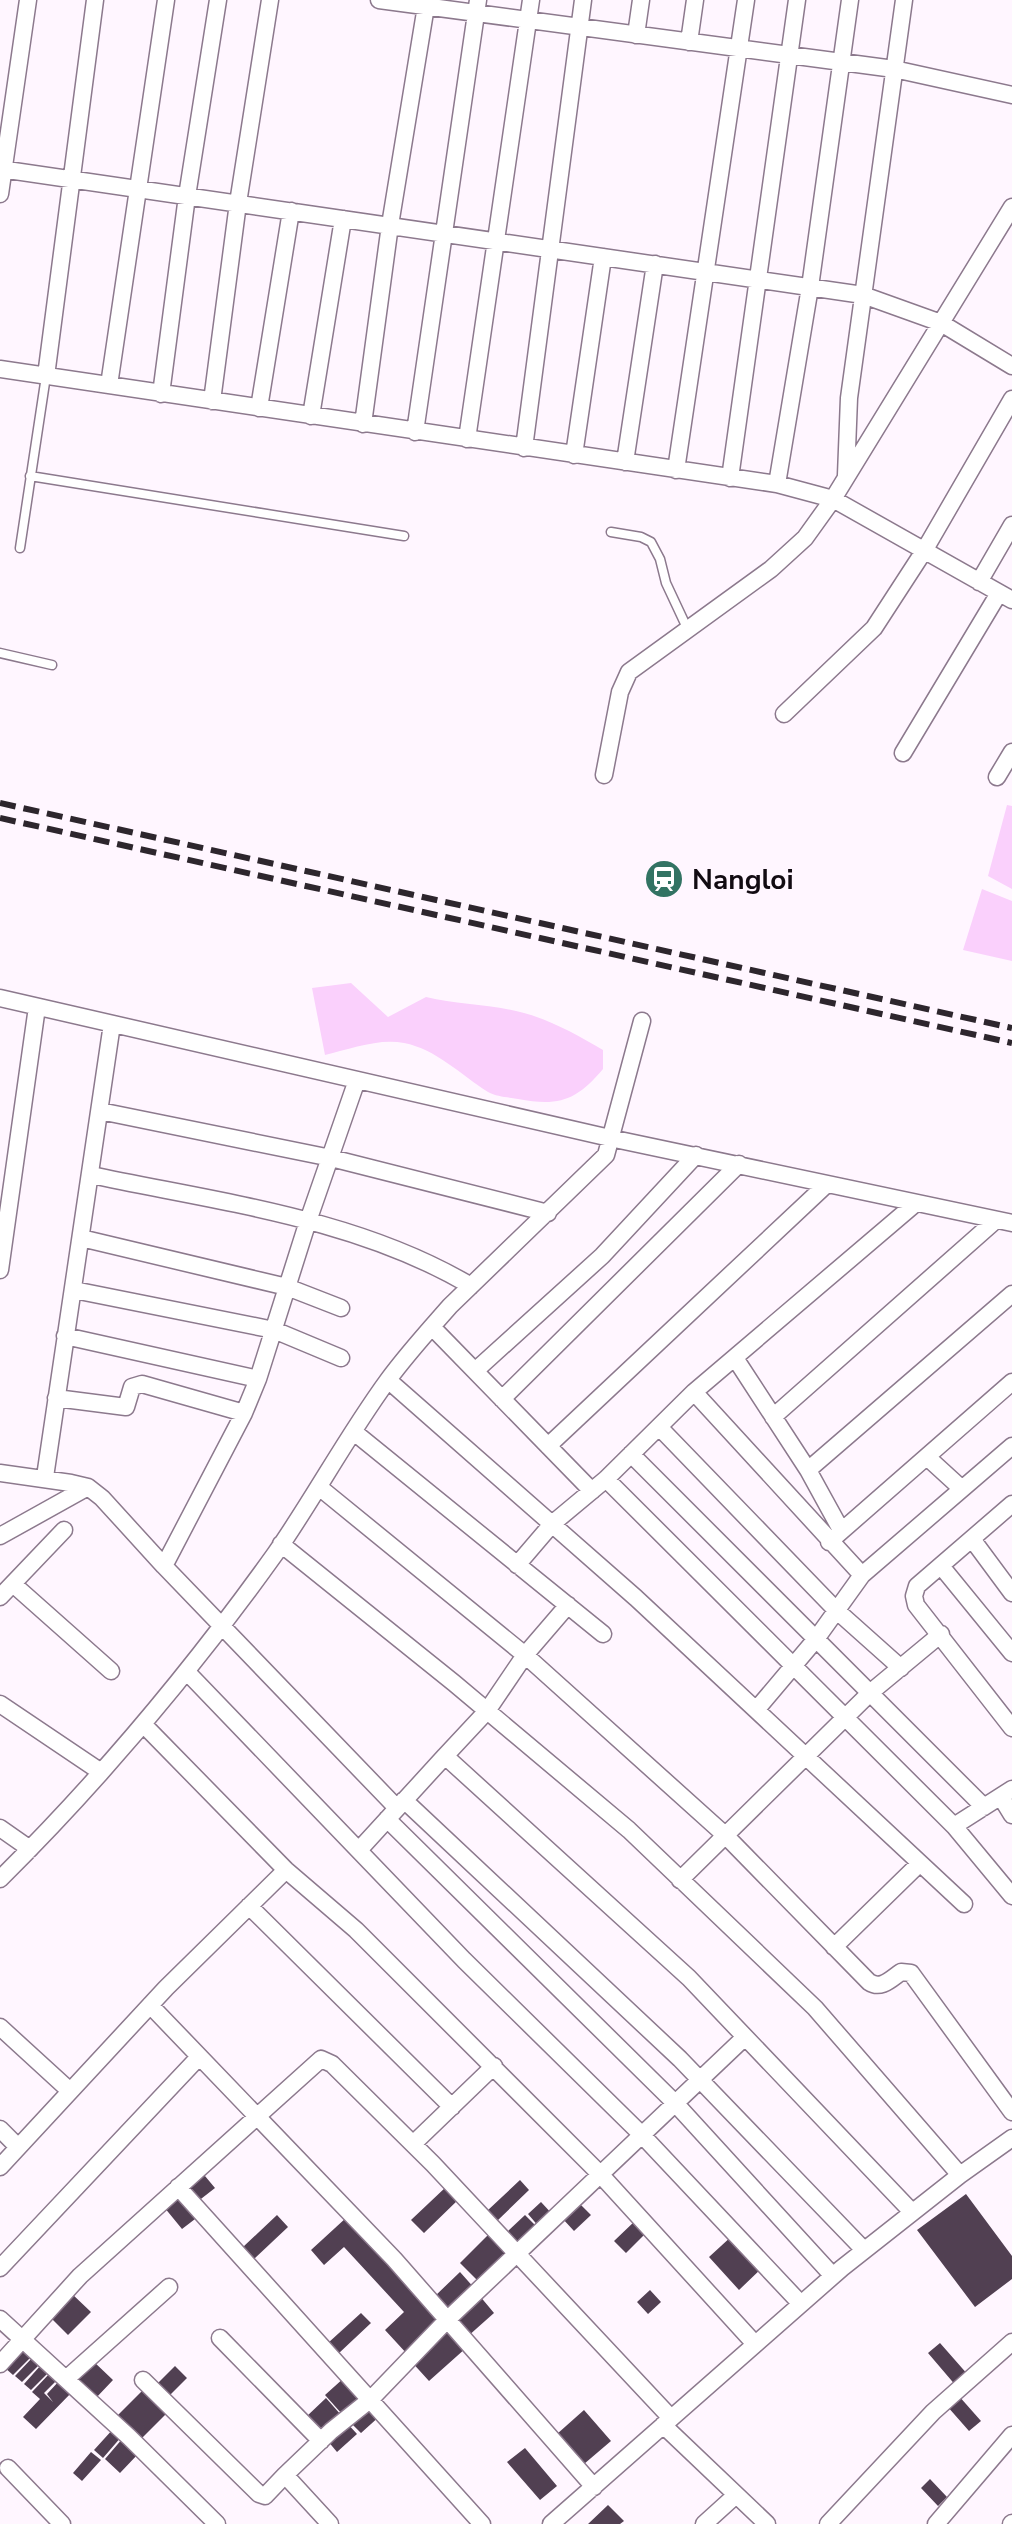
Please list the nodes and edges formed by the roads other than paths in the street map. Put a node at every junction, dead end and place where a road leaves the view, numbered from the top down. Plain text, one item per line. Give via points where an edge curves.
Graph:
1 (28, 0) edge
2 (95, 0) edge
3 (166, 0) edge
4 (218, 0) edge
5 (270, 0) edge
6 (379, 0) edge
7 (531, 0) edge
8 (583, 0) edge
9 (641, 0) edge
10 (695, 0) edge
11 (746, 0) edge
12 (797, 0) edge
13 (850, 0) edge
14 (904, 0) edge
15 (426, 3) edge
16 (477, 7) edge
17 (529, 20) junction
18 (578, 27) junction
19 (636, 35) junction
20 (689, 42) junction
21 (738, 48) junction
22 (789, 55) junction
23 (841, 62) junction
24 (894, 69) junction
25 (1012, 95) edge
26 (2, 169) edge
27 (72, 180) junction
28 (139, 189) junction
29 (0, 194) edge
30 (187, 196) junction
31 (238, 203) junction
32 (1012, 207) edge
33 (291, 211) junction
34 (343, 219) junction
35 (390, 225) junction
36 (443, 233) junction
37 (496, 241) junction
38 (549, 249) junction
39 (603, 257) junction
40 (655, 264) junction
41 (707, 272) junction
42 (756, 279) junction
43 (810, 287) junction
44 (863, 295) junction
45 (941, 323) junction
46 (1012, 366) edge
47 (0, 369) edge
48 (46, 376) junction
49 (109, 385) junction
50 (161, 394) junction
51 (1012, 399) edge
52 (212, 401) junction
53 (259, 408) junction
54 (311, 416) junction
55 (363, 424) junction
56 (415, 432) junction
57 (467, 439) junction
58 (524, 448) junction
59 (574, 455) junction
60 (625, 462) junction
61 (676, 470) junction
62 (30, 476) junction
63 (846, 477) junction
64 (730, 478) junction
65 (777, 484) junction
66 (833, 499) junction
67 (1012, 525) edge
68 (611, 532) dead end
69 (404, 536) dead end
70 (20, 548) dead end
71 (924, 551) junction
72 (979, 582) junction
73 (1006, 597) edge
74 (689, 631) junction
75 (0, 653) edge
76 (52, 665) dead end
77 (784, 714) dead end
78 (1012, 752) edge
79 (903, 753) dead end
80 (604, 775) dead end
81 (997, 777) dead end
82 (0, 998) edge
83 (37, 1007) junction
84 (642, 1021) dead end
85 (112, 1024) junction
86 (357, 1080) junction
87 (100, 1111) junction
88 (610, 1138) junction
89 (696, 1155) junction
90 (331, 1158) junction
91 (739, 1164) junction
92 (91, 1175) junction
93 (827, 1184) junction
94 (916, 1203) junction
95 (548, 1213) junction
96 (308, 1221) junction
97 (1004, 1222) edge
98 (81, 1238) junction
99 (0, 1270) edge
100 (471, 1286) junction
101 (287, 1287) junction
102 (74, 1290) junction
103 (1012, 1294) edge
104 (341, 1308) dead end
105 (432, 1327) junction
106 (274, 1330) junction
107 (65, 1336) junction
108 (341, 1358) dead end
109 (735, 1358) junction
110 (475, 1371) junction
111 (258, 1379) junction
112 (388, 1380) junction
113 (1012, 1382) edge
114 (694, 1392) junction
115 (56, 1398) junction
116 (502, 1399) junction
117 (244, 1413) junction
118 (773, 1417) junction
119 (659, 1427) junction
120 (354, 1432) junction
121 (548, 1446) junction
122 (1012, 1446) edge
123 (631, 1454) junction
124 (927, 1457) junction
125 (808, 1470) junction
126 (0, 1473) edge
127 (45, 1477) junction
128 (606, 1479) junction
129 (88, 1487) junction
130 (319, 1487) junction
131 (962, 1489) junction
132 (592, 1491) junction
133 (1012, 1504) edge
134 (552, 1524) junction
135 (64, 1530) dead end
136 (0, 1536) edge
137 (835, 1536) junction
138 (972, 1539) junction
139 (281, 1544) junction
140 (517, 1565) junction
141 (164, 1566) junction
142 (941, 1566) junction
143 (862, 1575) junction
144 (13, 1584) junction
145 (1012, 1593) edge
146 (0, 1597) edge
147 (568, 1605) junction
148 (836, 1610) junction
149 (222, 1626) junction
150 (603, 1634) dead end
151 (941, 1634) junction
152 (816, 1639) junction
153 (1012, 1653) edge
154 (525, 1655) junction
155 (792, 1666) junction
156 (901, 1668) junction
157 (111, 1671) dead end
158 (187, 1672) junction
159 (871, 1692) junction
160 (0, 1704) edge
161 (756, 1710) junction
162 (487, 1711) junction
163 (844, 1718) junction
164 (1011, 1723) edge
165 (143, 1724) junction
166 (804, 1755) junction
167 (445, 1756) junction
168 (101, 1772) junction
169 (1006, 1793) edge
170 (984, 1807) junction
171 (396, 1809) junction
172 (1012, 1815) edge
173 (954, 1826) junction
174 (0, 1828) edge
175 (725, 1835) junction
176 (30, 1849) junction
177 (359, 1850) junction
178 (920, 1863) junction
179 (286, 1870) junction
180 (0, 1879) edge
181 (680, 1880) junction
182 (1012, 1896) edge
183 (964, 1904) dead end
184 (249, 1906) junction
185 (834, 1947) junction
186 (150, 2005) junction
187 (0, 2027) edge
188 (745, 2037) junction
189 (198, 2058) junction
190 (494, 2066) junction
191 (700, 2080) junction
192 (70, 2091) junction
193 (675, 2103) junction
194 (452, 2107) junction
195 (1012, 2112) edge
196 (255, 2117) junction
197 (0, 2129) edge
198 (642, 2135) junction
199 (1012, 2138) edge
200 (413, 2144) junction
201 (18, 2147) junction
202 (0, 2167) edge
203 (600, 2174) junction
204 (960, 2175) junction
205 (178, 2187) junction
206 (912, 2212) junction
207 (864, 2250) junction
208 (516, 2254) junction
209 (0, 2268) edge
210 (833, 2276) junction
211 (169, 2287) dead end
212 (801, 2304) junction
213 (0, 2319) edge
214 (448, 2319) junction
215 (220, 2338) dead end
216 (24, 2340) junction
217 (1012, 2342) edge
218 (755, 2344) junction
219 (0, 2364) edge
220 (66, 2379) junction
221 (143, 2380) dead end
222 (371, 2399) junction
223 (667, 2422) junction
224 (1012, 2435) edge
225 (321, 2441) junction
226 (8, 2468) dead end
227 (285, 2475) junction
228 (594, 2487) junction
229 (736, 2495) junction
230 (62, 2524) edge
231 (217, 2524) edge
232 (330, 2524) edge
233 (482, 2524) edge
234 (551, 2524) edge
235 (704, 2524) edge
236 (767, 2524) edge
237 (828, 2524) edge
238 (936, 2524) edge

1 - 26 street
2 - 27 street
3 - 28 street
4 - 30 street
5 - 31 street
6 - 15 street
7 - 17 street
8 - 18 street
9 - 19 street
10 - 20 street
11 - 21 street
12 - 22 street
13 - 23 street
14 - 24 street
15 - 16 street
15 - 35 street
16 - 17 street
16 - 36 street
17 - 18 street
17 - 37 street
18 - 19 street
18 - 38 street
19 - 20 street
20 - 21 street
21 - 22 street
21 - 41 street
22 - 23 street
22 - 42 street
23 - 24 street
23 - 43 street
24 - 25 street
24 - 44 street
26 - 27 street
26 - 29 street
27 - 28 street
27 - 48 street
28 - 30 street
28 - 49 street
30 - 31 street
30 - 50 street
31 - 33 street
31 - 52 street
32 - 45 street
33 - 34 street
33 - 53 street
34 - 35 street
34 - 54 street
35 - 36 street
35 - 55 street
36 - 37 street
36 - 56 street
37 - 38 street
37 - 57 street
38 - 39 street
38 - 58 street
39 - 40 street
39 - 59 street
40 - 41 street
40 - 60 street
41 - 42 street
41 - 61 street
42 - 43 street
42 - 64 street
43 - 44 street
43 - 65 street
44 - 45 street
44 - 63 street via 849,398
45 - 46 street
45 - 63 street
47 - 48 street
48 - 49 street
48 - 62 lane
49 - 50 street
50 - 52 street
51 - 71 street
52 - 53 street
53 - 54 street
54 - 55 street
55 - 56 street
56 - 57 street
57 - 58 street
58 - 59 street
59 - 60 street
60 - 61 street
61 - 64 street
62 - 69 lane
62 - 70 lane
63 - 66 street
64 - 65 street
65 - 66 street
66 - 71 street
66 - 74 street via 805,538
67 - 72 street
68 - 74 lane via 651,542
71 - 72 street
71 - 77 street via 874,628
72 - 73 street
73 - 79 street
74 - 80 street via 629,672 620,692
75 - 76 lane
78 - 81 street
82 - 83 street
83 - 85 street
83 - 99 street
84 - 88 street
85 - 86 street
85 - 87 street
86 - 88 street
86 - 90 street
87 - 90 street
87 - 92 street
88 - 89 street
88 - 95 street via 598,1166
89 - 91 street
89 - 110 street via 602,1256
90 - 95 street
90 - 96 street
91 - 93 street
91 - 116 street
92 - 96 street
92 - 98 street
93 - 94 street
93 - 121 street
94 - 97 street
94 - 109 street
95 - 100 street
96 - 100 street via 407,1252
96 - 101 street
97 - 118 street
98 - 101 street
98 - 102 street
100 - 105 street
101 - 104 street
101 - 106 street
102 - 106 street
102 - 107 street
103 - 125 street
105 - 110 street
105 - 112 street
106 - 108 street
106 - 111 street
107 - 111 street
107 - 115 street
109 - 114 street
109 - 118 street
110 - 116 street
111 - 117 street
112 - 120 street
112 - 134 street
113 - 124 street
114 - 119 street
114 - 137 street
115 - 117 street via 121,1407 129,1403 132,1387 142,1384
115 - 127 street
116 - 121 street
117 - 141 street
118 - 125 street
119 - 123 street
119 - 148 street
120 - 130 street
120 - 140 street
121 - 132 street
122 - 131 street
123 - 128 street
123 - 152 street
124 - 131 street
124 - 137 street
125 - 137 street
126 - 127 street
127 - 129 street
128 - 132 street
128 - 155 street
129 - 136 street
129 - 141 street
130 - 139 street
130 - 154 street
131 - 143 street
132 - 134 street
133 - 138 street
134 - 140 street
134 - 161 street
135 - 144 street
137 - 143 street
138 - 142 street
138 - 145 street
139 - 149 street
139 - 162 street
140 - 147 street
141 - 149 street
142 - 151 street via 917,1586 914,1596
142 - 153 street
143 - 148 street
144 - 146 street
144 - 157 street
147 - 150 street
147 - 154 street
148 - 152 street
148 - 156 street
149 - 158 street
149 - 171 street
151 - 156 street
151 - 164 street
152 - 155 street
152 - 159 street
154 - 162 street
154 - 175 street
155 - 161 street
155 - 163 street
156 - 159 street
158 - 165 street
158 - 177 street
159 - 163 street
159 - 170 street
160 - 168 street
161 - 166 street
162 - 167 street
162 - 181 street via 629,1830
163 - 166 street
163 - 173 street
165 - 168 street
165 - 179 street
166 - 175 street
166 - 178 street
167 - 171 street
167 - 188 street via 689,1978
168 - 176 street
169 - 170 street
169 - 172 street
170 - 173 street
171 - 177 street
171 - 191 street
171 - 193 street
173 - 182 street
174 - 176 street
175 - 181 street
175 - 185 street
176 - 180 street
177 - 198 street
178 - 183 street
178 - 185 street
179 - 184 street
179 - 190 street via 356,1930
181 - 204 street via 815,2008
184 - 186 street
184 - 194 street
185 - 195 street via 874,1986 901,1972 911,1973
186 - 189 street
186 - 192 street
187 - 192 street
188 - 191 street
188 - 206 street
189 - 196 street
189 - 209 street
190 - 194 street
190 - 203 street
191 - 193 street
191 - 207 street
192 - 201 street
193 - 198 street
193 - 210 street
194 - 200 street
196 - 200 street via 316,2062 326,2060
196 - 205 street
196 - 214 street
197 - 201 street
198 - 203 street
198 - 212 street
199 - 204 street
200 - 208 street
201 - 202 street
203 - 208 street
203 - 218 street
204 - 206 street
205 - 216 street via 80,2276
205 - 222 street
206 - 207 street
207 - 210 street
208 - 214 street
208 - 223 street
210 - 212 street
211 - 220 street
212 - 218 street
213 - 216 street
214 - 222 street
214 - 228 street
215 - 225 street
216 - 219 street
216 - 220 street
217 - 237 street via 933,2412
218 - 223 street
220 - 231 street
221 - 227 street via 259,2494 265,2496
222 - 225 street
222 - 233 street
223 - 228 street
223 - 229 street
224 - 238 street
225 - 227 street
226 - 230 street
227 - 232 street
228 - 234 street
229 - 235 street
229 - 236 street

